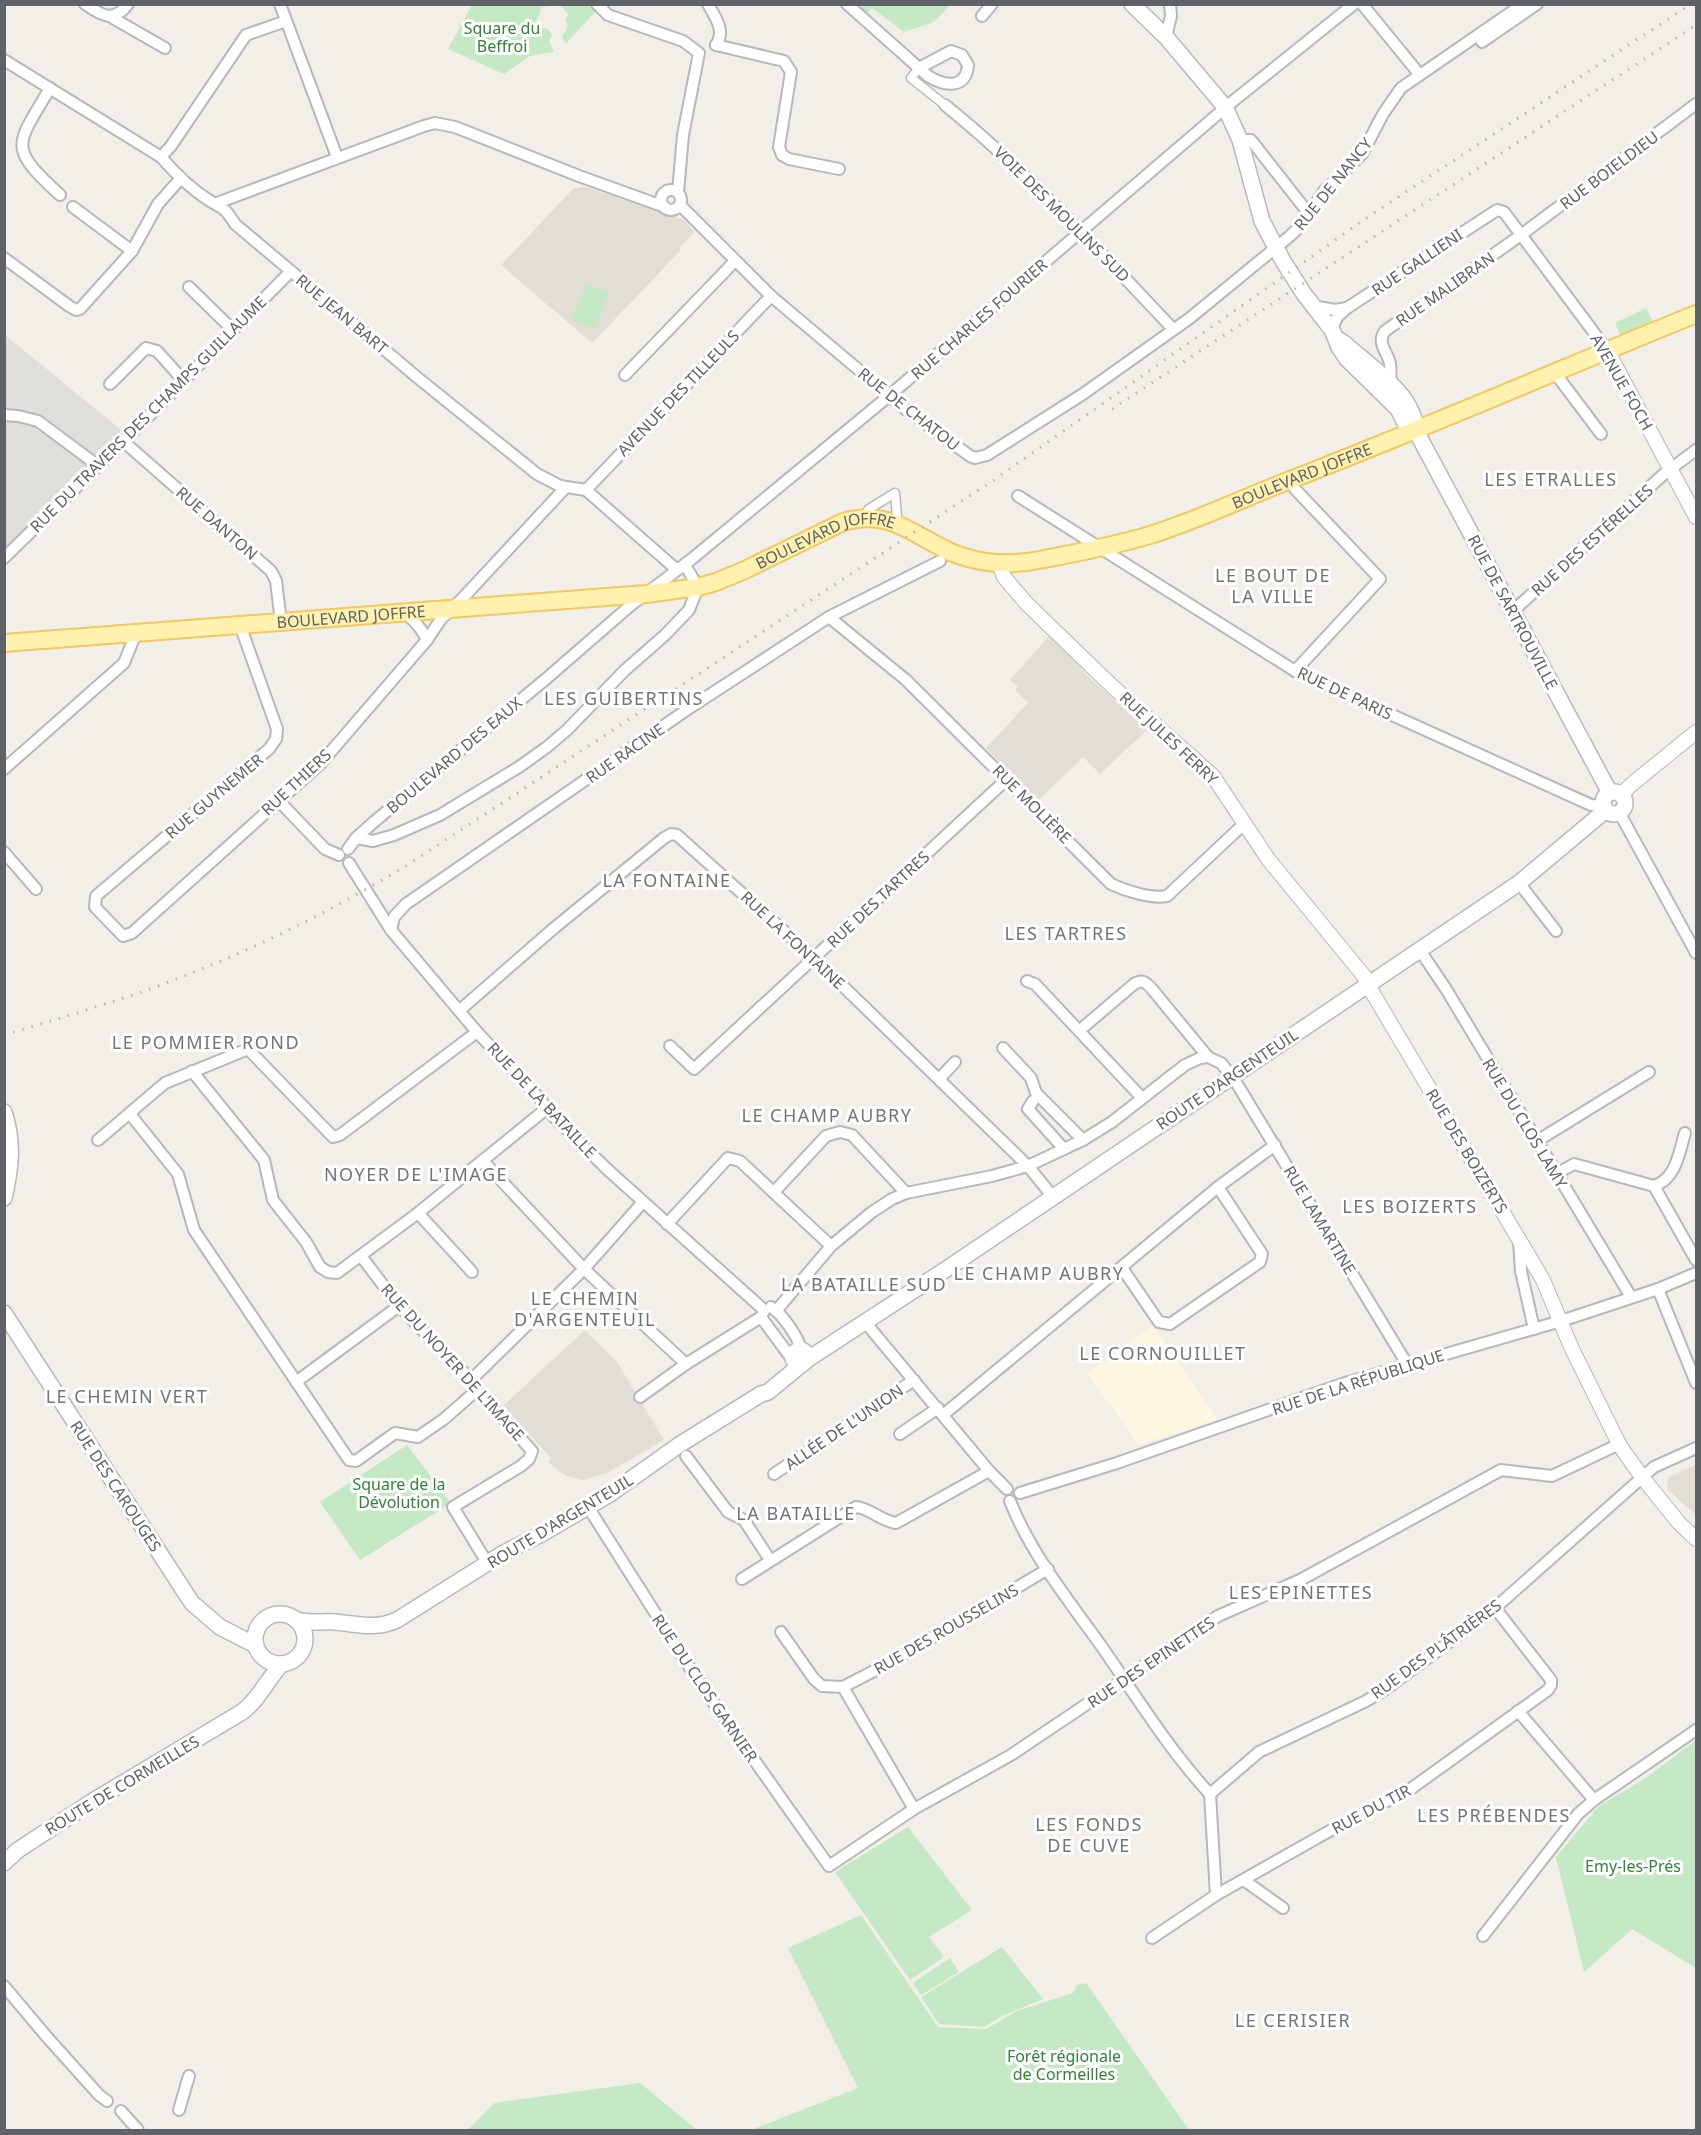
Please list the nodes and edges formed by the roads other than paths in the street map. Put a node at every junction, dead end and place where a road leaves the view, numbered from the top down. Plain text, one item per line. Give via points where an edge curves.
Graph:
1 (85, 4) edge
2 (128, 4) edge
3 (280, 4) edge
4 (597, 4) edge
5 (708, 4) edge
6 (847, 4) edge
7 (992, 4) edge
8 (1132, 4) edge
9 (1170, 4) edge
10 (1354, 4) edge
11 (1362, 4) edge
12 (1523, 4) edge
13 (1537, 4) edge
14 (982, 16) dead end
15 (111, 17) junction
16 (286, 21) junction
17 (1166, 37) junction
18 (1482, 42) dead end
19 (716, 45) junction
20 (165, 48) dead end
21 (699, 53) junction
22 (4, 60) edge
23 (919, 68) joint
24 (1420, 75) junction
25 (50, 88) junction
26 (1696, 104) edge
27 (945, 105) joint
28 (1225, 107) junction
29 (1240, 140) junction
30 (160, 156) junction
31 (337, 157) junction
32 (839, 169) dead end
33 (181, 178) junction
34 (678, 192) junction
35 (60, 195) dead end
36 (217, 203) junction
37 (680, 205) junction
38 (72, 207) dead end
39 (665, 207) junction
40 (1309, 214) junction
41 (1487, 216) joint
42 (1081, 231) junction
43 (1521, 235) junction
44 (1275, 248) junction
45 (132, 251) junction
46 (4, 258) edge
47 (735, 261) junction
48 (291, 271) junction
49 (189, 287) dead end
50 (771, 296) junction
51 (1313, 306) junction
52 (1347, 308) junction
53 (1696, 315) edge
54 (232, 330) junction
55 (1173, 330) junction
56 (1334, 334) junction
57 (1607, 350) junction
58 (1555, 373) junction
59 (625, 375) dead end
60 (183, 380) junction
61 (110, 384) dead end
62 (1391, 385) junction
63 (890, 395) junction
64 (4, 415) edge
65 (1416, 431) junction
66 (1601, 434) dead end
67 (123, 441) junction
68 (1696, 450) edge
69 (97, 465) junction
70 (1671, 469) junction
71 (567, 487) junction
72 (1295, 489) dead end
73 (586, 490) junction
74 (1018, 496) dead end
75 (1696, 516) edge
76 (862, 518) junction
77 (895, 522) junction
78 (1101, 548) junction
79 (947, 557) junction
80 (4, 558) edge
81 (999, 563) junction
82 (681, 567) junction
83 (698, 587) junction
84 (646, 594) junction
85 (450, 609) junction
86 (1513, 611) junction
87 (405, 613) junction
88 (830, 617) junction
89 (281, 622) junction
90 (240, 625) junction
91 (136, 633) junction
92 (427, 640) junction
93 (4, 643) edge
94 (1295, 671) junction
95 (1696, 732) edge
96 (4, 769) edge
97 (1007, 779) junction
98 (278, 800) junction
99 (1612, 803) junction
100 (1245, 823) junction
101 (356, 838) junction
102 (4, 852) edge
103 (344, 852) junction
104 (1519, 883) junction
105 (36, 889) dead end
106 (391, 930) junction
107 (1556, 931) dead end
108 (123, 936) joint
109 (1419, 949) junction
110 (1696, 953) edge
111 (814, 958) junction
112 (1027, 981) dead end
113 (1368, 983) junction
114 (460, 1010) junction
115 (1080, 1030) junction
116 (477, 1032) junction
117 (670, 1046) dead end
118 (1003, 1048) dead end
119 (1208, 1057) junction
120 (955, 1062) dead end
121 (192, 1071) junction
122 (1649, 1072) dead end
123 (1232, 1076) junction
124 (939, 1079) junction
125 (1142, 1098) junction
126 (1034, 1101) dead end
127 (546, 1109) junction
128 (4, 1112) edge
129 (129, 1114) junction
130 (1685, 1133) dead end
131 (98, 1140) dead end
132 (1083, 1140) junction
133 (1537, 1141) junction
134 (1275, 1145) junction
135 (1064, 1149) junction
136 (483, 1161) junction
137 (1028, 1166) junction
138 (1556, 1174) junction
139 (1654, 1186) junction
140 (1218, 1187) junction
141 (774, 1192) junction
142 (906, 1193) junction
143 (1053, 1197) junction
144 (4, 1198) edge
145 (644, 1202) junction
146 (418, 1214) junction
147 (667, 1224) junction
148 (1519, 1238) junction
149 (831, 1246) junction
150 (361, 1256) junction
151 (1696, 1260) edge
152 (1122, 1268) junction
153 (584, 1269) junction
154 (472, 1272) dead end
155 (1696, 1273) edge
156 (1658, 1289) junction
157 (1631, 1297) junction
158 (399, 1306) junction
159 (776, 1311) junction
160 (4, 1313) edge
161 (763, 1314) junction
162 (1561, 1321) junction
163 (865, 1322) junction
164 (1534, 1329) junction
165 (799, 1356) junction
166 (1407, 1364) junction
167 (686, 1365) junction
168 (914, 1380) junction
169 (296, 1382) junction
170 (1696, 1383) edge
171 (474, 1385) junction
172 (640, 1397) dead end
173 (940, 1412) junction
174 (900, 1434) dead end
175 (1620, 1446) junction
176 (1696, 1448) edge
177 (687, 1456) dead end
178 (989, 1471) junction
179 (774, 1474) dead end
180 (1642, 1477) junction
181 (1007, 1489) junction
182 (1020, 1493) junction
183 (1010, 1501) junction
184 (588, 1507) junction
185 (1696, 1539) edge
186 (770, 1560) junction
187 (488, 1564) junction
188 (1048, 1569) junction
189 (742, 1579) dead end
190 (1495, 1608) junction
191 (297, 1620) junction
192 (262, 1621) junction
193 (215, 1623) junction
194 (350, 1625) junction
195 (781, 1632) dead end
196 (305, 1644) junction
197 (257, 1649) junction
198 (282, 1664) junction
199 (1125, 1680) junction
200 (843, 1687) junction
201 (244, 1710) junction
202 (1518, 1711) junction
203 (1696, 1730) edge
204 (1210, 1794) junction
205 (1594, 1800) junction
206 (914, 1809) junction
207 (4, 1863) edge
208 (829, 1866) joint
209 (1245, 1881) junction
210 (1216, 1895) junction
211 (1283, 1908) dead end
212 (1483, 1936) dead end
213 (1152, 1938) dead end
214 (4, 1986) edge
215 (189, 2076) dead end
216 (107, 2101) dead end
217 (179, 2110) dead end
218 (121, 2111) dead end
219 (138, 2130) edge

1 - 15 street
2 - 15 street
3 - 16 street
4 - 21 street via 608,15 683,41
5 - 19 street via 719,25 721,39
6 - 23 street
7 - 14 street
8 - 17 main road
9 - 17 street
10 - 28 street, RUE CHARLES FOURIER
11 - 24 street
12 - 24 street, RUE DE NANCY
13 - 18 street
15 - 20 street
16 - 30 street via 246,35 171,146
16 - 31 street
17 - 28 main road
19 - 21 street
19 - 32 street via 784,61 791,72 780,152 789,159
21 - 34 street via 683,135
22 - 25 street, RUE JEAN BART
23 - 27 street via 911,78
24 - 40 street, RUE DE NANCY via 1394,97 1362,154 1324,191
25 - 30 street, RUE JEAN BART
25 - 35 street via 22,135 22,152 31,168
26 - 43 street, RUE BOIELDIEU
27 - 42 street, VOIE DES MOULINS SUD via 989,141
28 - 29 main road
28 - 42 street, RUE CHARLES FOURIER
29 - 40 street via 1251,140
29 - 44 main road via 1262,221
30 - 33 street, RUE JEAN BART
31 - 36 street
31 - 39 street via 424,126 443,124
33 - 36 street, RUE JEAN BART
33 - 45 street via 158,204
34 - 37 street
34 - 39 street via 668,190 663,194
36 - 48 street, RUE JEAN BART via 235,224
37 - 39 street via 671,210
37 - 47 street, RUE DE CHATOU
38 - 45 street
40 - 44 street, RUE DE NANCY
41 - 43 street, AVENUE FOCH via 1497,210 1504,212
41 - 52 street, RUE GALLIENI
42 - 55 street, VOIE DES MOULINS SUD
42 - 63 street, RUE CHARLES FOURIER
43 - 57 street, AVENUE FOCH
43 - 62 street, RUE MALIBRAN via 1385,331 1381,342 1390,365
44 - 51 main road
44 - 55 street, RUE DE CHATOU
45 - 46 street via 83,307 76,310
47 - 50 street, RUE DE CHATOU
47 - 59 street
48 - 54 street, RUE DU TRAVERS DES CHAMPS GUILLAUME
48 - 71 street, RUE JEAN BART via 537,474
49 - 54 street
50 - 63 street, RUE DE CHATOU
50 - 73 street, AVENUE DES TILLEULS
51 - 52 street
51 - 56 main road
52 - 56 street, RUE GALLIENI via 1337,317
53 - 57 main road, BOULEVARD JOFFRE
54 - 60 street, RUE DU TRAVERS DES CHAMPS GUILLAUME
55 - 63 street, RUE DE CHATOU via 1083,394 981,457 970,456
56 - 62 main road
56 - 65 main road via 1347,359 1398,409 1406,425
57 - 58 main road, BOULEVARD JOFFRE
57 - 70 street, AVENUE FOCH
58 - 65 main road, BOULEVARD JOFFRE
58 - 66 street
60 - 61 street via 150,347 143,349
60 - 67 street, RUE DU TRAVERS DES CHAMPS GUILLAUME
62 - 65 main road via 1411,408
63 - 82 street, RUE CHARLES FOURIER
64 - 69 street via 38,421
65 - 78 main road, BOULEVARD JOFFRE via 1152,534
65 - 86 main road, RUE DE SARTROUVILLE
67 - 69 street, RUE DU TRAVERS DES CHAMPS GUILLAUME
67 - 89 street, RUE DANTON via 271,571
68 - 70 street, RUE DES ESTÉRELLES
69 - 80 street, RUE DU TRAVERS DES CHAMPS GUILLAUME
70 - 75 street, AVENUE FOCH
70 - 86 street, RUE DES ESTÉRELLES
71 - 73 street, RUE JEAN BART
71 - 85 street, RUE THIERS
72 - 94 street via 1380,579
73 - 82 street via 667,564
74 - 78 street, RUE DE PARIS
76 - 77 main road, BOULEVARD JOFFRE
76 - 77 street via 895,493
76 - 83 main road, BOULEVARD JOFFRE via 843,522 733,576
77 - 79 main road, BOULEVARD JOFFRE
78 - 81 main road, BOULEVARD JOFFRE via 1036,561
78 - 94 street, RUE DE PARIS
79 - 81 main road, BOULEVARD JOFFRE
79 - 88 street, RUE RACINE
81 - 100 street, RUE JULES FERRY via 1004,577 1027,604 1208,770
82 - 83 street
82 - 84 street, RUE CHARLES FOURIER
83 - 84 main road, BOULEVARD JOFFRE
83 - 101 street via 689,610 547,747 440,815 373,841
84 - 85 main road, BOULEVARD JOFFRE
84 - 101 street, BOULEVARD DES EAUX
85 - 87 main road, BOULEVARD JOFFRE
85 - 92 street, RUE THIERS
86 - 99 main road, RUE DE SARTROUVILLE
87 - 89 main road, BOULEVARD JOFFRE
87 - 92 street
88 - 97 street, RUE MOLIÈRE via 906,680
88 - 106 street, RUE RACINE via 688,709 406,903 394,917
89 - 90 main road, BOULEVARD JOFFRE
90 - 91 main road, BOULEVARD JOFFRE
90 - 108 street, RUE GUYNEMER via 277,729 276,739 96,896 95,907
91 - 93 main road, BOULEVARD JOFFRE
91 - 96 street via 124,663
92 - 98 street, RUE THIERS via 321,763
94 - 99 street, RUE DE PARIS via 1591,805
95 - 99 street
97 - 100 street, RUE MOLIÈRE via 1111,884 1156,896 1167,896 1176,890
97 - 111 street, RUE DES TARTRES
98 - 103 street via 325,849
98 - 108 street, RUE THIERS via 132,933
99 - 104 main road, ROUTE D'ARGENTEUIL
99 - 110 street
100 - 113 street, RUE JULES FERRY via 1268,860
101 - 103 street, BOULEVARD DES EAUX
102 - 105 street
103 - 106 street, RUE DE LA BATAILLE via 342,862 349,863
104 - 107 street
104 - 109 main road, ROUTE D'ARGENTEUIL
106 - 114 street, RUE DE LA BATAILLE
109 - 113 main road, ROUTE D'ARGENTEUIL
109 - 133 street, RUE DU CLOS LAMY
111 - 114 street, RUE LA FONTAINE via 682,838 671,834
111 - 117 street, RUE DES TARTRES via 694,1069
111 - 124 street, RUE LA FONTAINE
112 - 115 street via 1035,984
113 - 123 main road, ROUTE D'ARGENTEUIL
113 - 148 street, RUE DES BOIZERTS
114 - 116 street, RUE DE LA BATAILLE
115 - 119 street, RUE LAMARTINE via 1134,984 1144,981
115 - 125 street
116 - 121 street via 333,1137 248,1049
116 - 127 street, RUE DE LA BATAILLE
118 - 132 street via 1031,1078 1036,1093
119 - 123 street, RUE LAMARTINE via 1221,1063
119 - 125 street via 1185,1065
120 - 124 street
121 - 129 street via 165,1083
121 - 150 street via 264,1160 273,1200 320,1267 337,1273
122 - 133 street
123 - 134 street, RUE LAMARTINE
123 - 143 main road, ROUTE D'ARGENTEUIL
124 - 137 street, RUE LA FONTAINE
125 - 132 street
126 - 135 street via 1028,1109
127 - 136 street
127 - 145 street, RUE DE LA BATAILLE
128 - 144 main road via 12,1162
129 - 131 street
129 - 169 street via 178,1174 194,1230
130 - 139 street via 1670,1177
132 - 135 street
133 - 138 street, RUE DU CLOS LAMY
134 - 140 street
134 - 166 street, RUE LAMARTINE
135 - 137 street
136 - 146 street
136 - 153 street
137 - 142 street
137 - 143 street, RUE LA FONTAINE
138 - 139 street via 1574,1164
138 - 157 street, RUE DU CLOS LAMY
139 - 151 street
140 - 152 street
140 - 152 street via 1262,1254 1260,1262 1170,1324 1159,1322
141 - 142 street via 826,1136 840,1132 852,1135
141 - 147 street via 740,1161 728,1158
141 - 149 street
142 - 149 street via 872,1212
143 - 163 main road, ROUTE D'ARGENTEUIL
145 - 147 street, RUE DE LA BATAILLE
145 - 153 street
146 - 150 street
146 - 154 street
147 - 161 street, RUE DE LA BATAILLE
148 - 162 street, RUE DES BOIZERTS via 1544,1280
148 - 164 street via 1521,1271
149 - 159 street
150 - 158 street, RUE DU NOYER DE L'IMAGE
152 - 173 street
153 - 167 street
153 - 171 street
155 - 156 street, RUE DE LA RÉPUBLIQUE
156 - 157 street, RUE DE LA RÉPUBLIQUE
156 - 170 street
157 - 162 street, RUE DE LA RÉPUBLIQUE
158 - 169 street
158 - 171 street, RUE DU NOYER DE L'IMAGE
159 - 161 street via 772,1307
159 - 165 street via 800,1343
160 - 193 main road, RUE DES CAROUGES via 192,1603
161 - 165 street, RUE DE LA BATAILLE via 789,1355
161 - 167 street
162 - 164 street, RUE DE LA RÉPUBLIQUE
162 - 175 street, RUE DES BOIZERTS
163 - 165 main road, ROUTE D'ARGENTEUIL
163 - 168 street
164 - 166 street, RUE DE LA RÉPUBLIQUE
165 - 184 main road, ROUTE D'ARGENTEUIL via 785,1363 761,1394
166 - 182 street, RUE DE LA RÉPUBLIQUE
167 - 172 street
168 - 173 street
168 - 179 street, ALLÉE DE L'UNION
169 - 171 street via 349,1461 356,1461 396,1433 418,1437 444,1419
171 - 187 street, RUE DU NOYER DE L'IMAGE via 532,1451 526,1463 453,1507
173 - 174 street
173 - 178 street
175 - 180 street, RUE DES BOIZERTS
175 - 199 street, RUE DES EPINETTES via 1552,1476 1501,1470 1302,1580 1218,1616
176 - 180 street, RUE DES PLÂTRIÈRES via 1654,1467
177 - 186 street via 728,1512 744,1520
178 - 181 street
178 - 186 street via 896,1523 856,1507
180 - 185 street, RUE DES BOIZERTS
180 - 190 street, RUE DES PLÂTRIÈRES
181 - 182 street via 1013,1486
181 - 183 street via 1005,1496
182 - 183 street via 1017,1500
183 - 188 street
184 - 187 main road, ROUTE D'ARGENTEUIL
184 - 208 street, RUE DU CLOS GARNIER via 697,1680
186 - 189 street
187 - 194 main road, ROUTE D'ARGENTEUIL via 387,1624
188 - 199 street
188 - 200 street, RUE DES ROUSSELINS
190 - 202 street, RUE DU TIR via 1551,1680 1548,1690
190 - 204 street, RUE DES PLÂTRIÈRES via 1386,1689 1259,1752
191 - 192 main road via 279,1613
191 - 194 main road, ROUTE D'ARGENTEUIL
191 - 196 main road via 304,1631
192 - 193 main road via 245,1627
192 - 197 main road via 255,1636
193 - 197 main road, RUE DES CAROUGES
194 - 196 main road, ROUTE D'ARGENTEUIL via 320,1633
195 - 200 street via 814,1679 822,1686
196 - 198 main road via 297,1657
197 - 198 main road via 273,1663
197 - 201 main road via 258,1682
198 - 201 main road
199 - 204 street
199 - 206 street, RUE DES EPINETTES via 1011,1755
200 - 206 street
201 - 207 main road, ROUTE DE CORMEILLES via 93,1801
202 - 205 street
202 - 209 street, RUE DU TIR via 1412,1788
203 - 205 street
204 - 210 street
205 - 212 street via 1578,1814
206 - 208 street, RUE DES EPINETTES
209 - 210 street, RUE DU TIR
209 - 211 street
210 - 213 street
214 - 216 street
215 - 217 street
218 - 219 street

